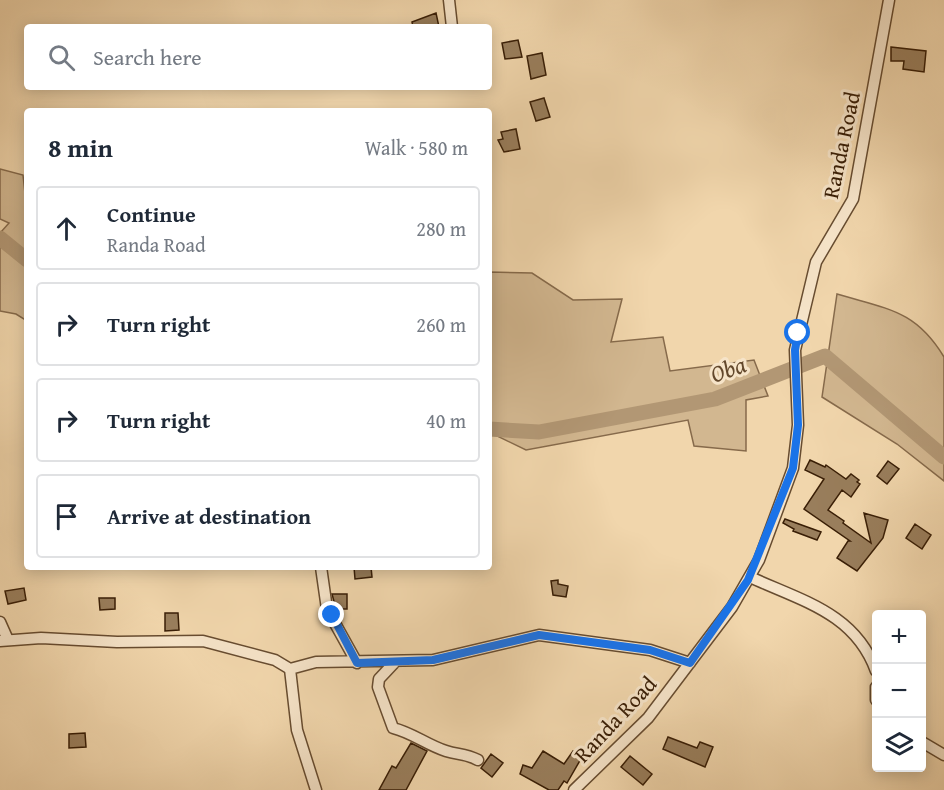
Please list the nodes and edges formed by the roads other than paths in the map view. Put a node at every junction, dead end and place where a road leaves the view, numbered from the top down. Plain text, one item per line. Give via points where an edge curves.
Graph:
1 (449, 0) edge
2 (889, 0) edge
3 (452, 24) edge
4 (321, 570) edge
5 (750, 577) junction
6 (0, 622) edge
7 (4, 641) edge
8 (394, 662) junction
9 (357, 663) junction
10 (690, 663) junction
11 (873, 664) edge
12 (290, 669) junction
13 (926, 745) edge
14 (944, 754) edge
15 (478, 760) dead end
16 (316, 790) edge
17 (574, 790) edge

1 - 3 street
2 - 5 street, Randa Road via 853,199 816,262 795,350 798,425 793,468
4 - 9 street via 327,609
5 - 10 street, Randa Road
5 - 11 street via 843,622 868,650
6 - 7 street
7 - 12 street via 203,641 275,660
8 - 9 street
8 - 10 street via 433,660 539,635 650,650
8 - 15 street via 379,679 378,687 393,728
9 - 12 street via 316,662
10 - 17 street, Randa Road via 648,717
12 - 16 street via 297,730
13 - 14 street

